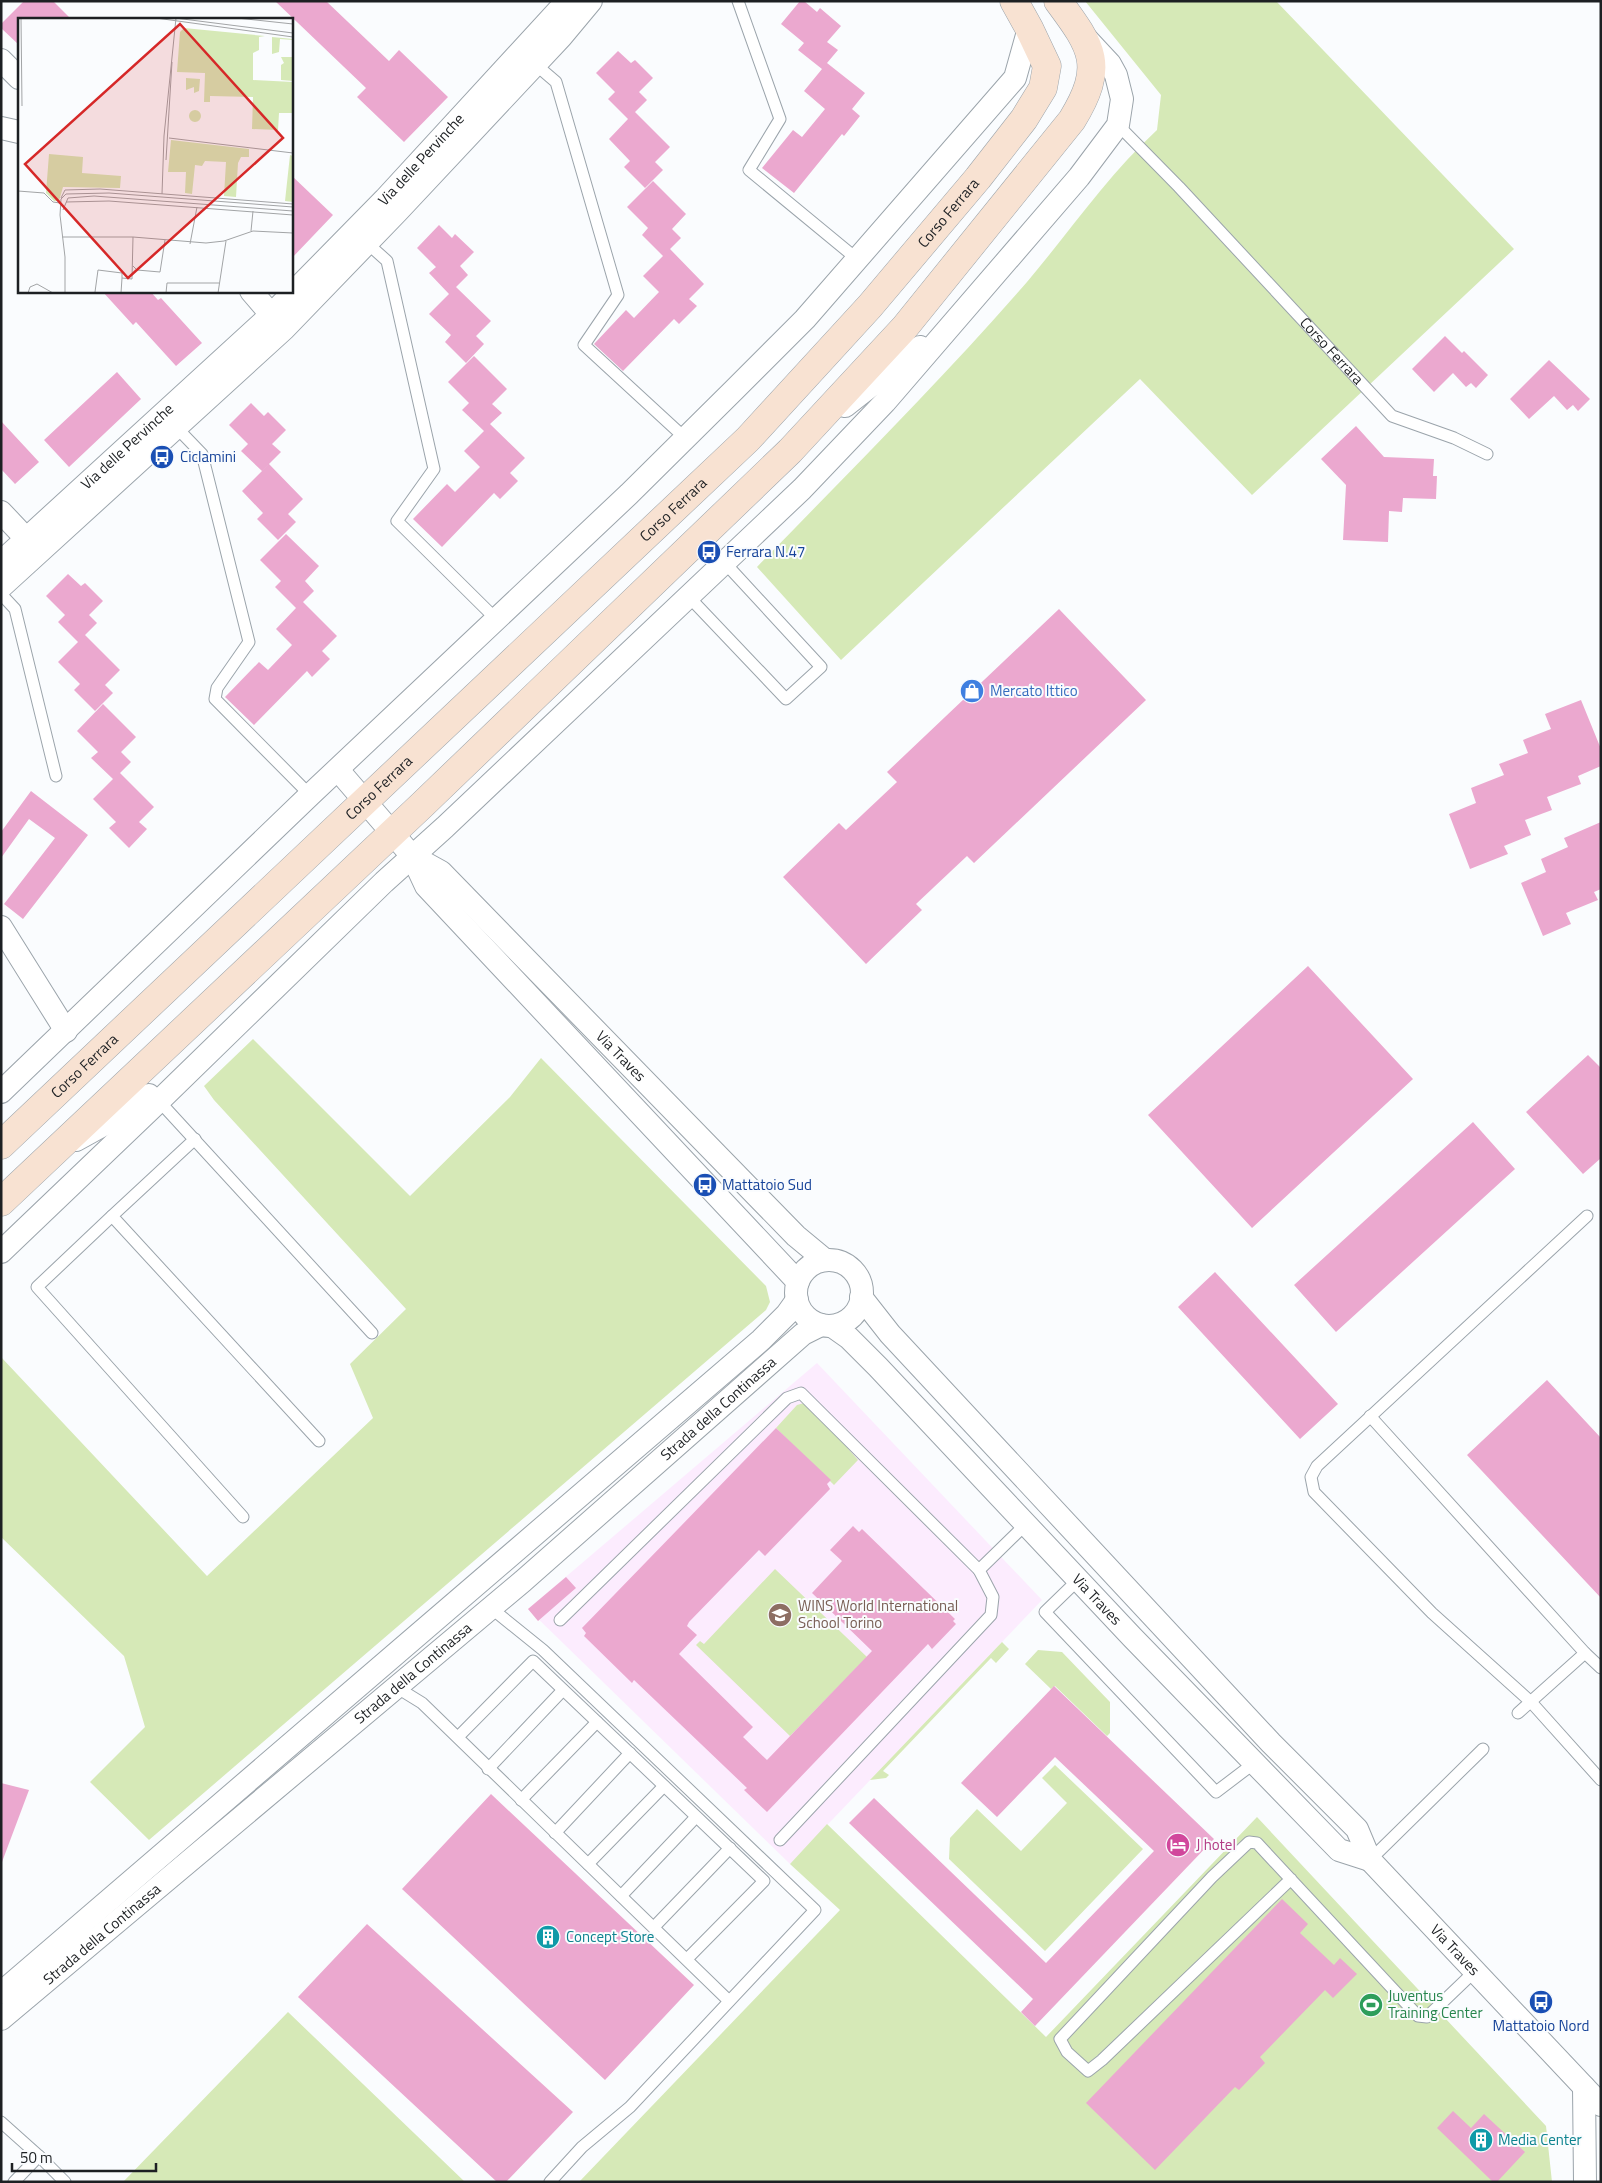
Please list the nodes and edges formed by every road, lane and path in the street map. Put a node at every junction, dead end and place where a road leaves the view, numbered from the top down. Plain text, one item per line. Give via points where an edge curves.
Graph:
1 (567, 1) edge
2 (591, 1) edge
3 (738, 1) edge
4 (1014, 1) edge
5 (1058, 1) edge
6 (1029, 28) junction
7 (1083, 34) junction
8 (1, 60) edge
9 (536, 64) junction
10 (18, 77) edge
11 (1118, 125) junction
12 (1, 128) edge
13 (18, 132) edge
14 (367, 243) junction
15 (857, 259) junction
16 (252, 292) edge
17 (959, 318) junction
18 (278, 321) junction
19 (176, 427) junction
20 (685, 438) junction
21 (790, 450) junction
22 (1487, 454) dead end
23 (1, 512) edge
24 (33, 546) junction
25 (1, 562) edge
26 (725, 563) junction
27 (1, 587) edge
28 (1, 594) edge
29 (689, 597) junction
30 (497, 620) junction
31 (338, 770) junction
32 (56, 776) dead end
33 (310, 795) junction
34 (366, 801) junction
35 (392, 833) junction
36 (412, 856) junction
37 (1, 927) edge
38 (66, 1031) junction
39 (196, 1065) junction
40 (1, 1092) edge
41 (159, 1101) junction
42 (195, 1139) junction
43 (3, 1143) edge
44 (56, 1151) junction
45 (1, 1202) edge
46 (112, 1216) junction
47 (1588, 1216) dead end
48 (1, 1252) edge
49 (825, 1260) junction
50 (797, 1291) junction
51 (862, 1297) junction
52 (826, 1325) junction
53 (372, 1333) dead end
54 (1370, 1416) junction
55 (318, 1441) dead end
56 (243, 1517) dead end
57 (1026, 1524) junction
58 (980, 1570) junction
59 (1078, 1580) junction
60 (491, 1608) junction
61 (560, 1620) dead end
62 (1585, 1653) junction
63 (1601, 1668) edge
64 (396, 1688) junction
65 (563, 1690) junction
66 (1531, 1702) junction
67 (1518, 1713) dead end
68 (597, 1722) junction
69 (458, 1737) junction
70 (1483, 1749) dead end
71 (630, 1753) junction
72 (1253, 1764) junction
73 (488, 1769) junction
74 (1601, 1780) edge
75 (664, 1786) junction
76 (521, 1800) junction
77 (696, 1816) junction
78 (555, 1833) junction
79 (780, 1840) dead end
80 (730, 1848) junction
81 (1370, 1860) junction
82 (588, 1864) junction
83 (1291, 1879) junction
84 (621, 1896) junction
85 (654, 1927) junction
86 (687, 1959) junction
87 (1475, 1971) junction
88 (1, 1993) edge
89 (729, 2001) junction
90 (1, 2019) edge
91 (1592, 2087) edge
92 (1601, 2105) edge
93 (1, 2122) edge
94 (39, 2156) junction
95 (14, 2182) edge
96 (65, 2182) edge
97 (550, 2182) edge
98 (1585, 2182) edge

1 - 18 street, Via delle Pervinche via 391,192
2 - 9 street, Via delle Pervinche
3 - 15 lane via 780,119 750,170
4 - 6 main road, Corso Ferrara
5 - 7 main road
6 - 15 street via 1015,78
6 - 34 main road, Corso Ferrara via 1046,66 1043,88 1024,119 954,208 870,306 748,438
7 - 11 street via 1116,75 1122,99
7 - 21 main road via 1092,69 1086,95 1072,120 905,326
8 - 10 street
9 - 14 street, Via delle Pervinche
9 - 20 lane via 556,82 618,295 584,345
11 - 17 street via 1079,177
11 - 22 lane, Corso Ferrara via 1392,416 1454,438
12 - 13 street
14 - 18 street, Via delle Pervinche
14 - 30 lane via 387,261 434,469 397,521
15 - 20 street via 805,319
16 - 18 street
17 - 21 street
17 - 26 street via 802,489
18 - 19 street, Via delle Pervinche
18 - 24 street, Via delle Pervinche
19 - 24 street, Via delle Pervinche
19 - 33 lane, Via delle Pervinche via 202,454 249,642 217,688 215,699
20 - 30 street
21 - 35 main road
23 - 24 street
24 - 25 street, Via delle Pervinche
24 - 27 street, Via delle Pervinche
26 - 29 street
26 - 29 lane via 821,667 786,699
28 - 32 lane via 15,609
29 - 36 street
30 - 31 street
31 - 33 street
31 - 34 street, Via Traves
33 - 38 street
34 - 35 street, Via Traves
34 - 43 main road, Corso Ferrara
35 - 36 street, Via Traves
35 - 44 main road
36 - 39 street
36 - 49 street, Via Traves via 441,872 796,1236
36 - 50 street, Via Traves via 426,886
37 - 38 street
38 - 40 street
39 - 41 street
39 - 44 street via 123,1114
41 - 42 lane
41 - 48 street
42 - 46 lane
42 - 53 lane
44 - 45 main road
46 - 55 lane
46 - 56 lane via 37,1287
47 - 54 lane
49 - 50 street via 808,1267
49 - 51 street via 844,1264 852,1270 862,1287
50 - 52 street via 805,1316
50 - 88 street, Strada della Continassa via 787,1314 761,1340
51 - 52 street via 852,1316 842,1323
51 - 81 street, Via Traves via 890,1334 1271,1742 1357,1829
52 - 57 street, Via Traves via 849,1338
52 - 60 street, Strada della Continassa via 796,1339
54 - 62 lane
54 - 66 lane via 1317,1466 1311,1478 1314,1492 1432,1613
57 - 58 lane
57 - 59 street, Via Traves
58 - 61 lane via 801,1393 787,1398
58 - 79 lane via 993,1597 991,1615
59 - 72 street, Via Traves
59 - 72 lane via 1045,1612 1209,1785 1216,1792
60 - 64 street, Strada della Continassa
60 - 89 lane via 543,1650 815,1910
62 - 63 lane
62 - 66 lane
64 - 69 lane via 422,1703
64 - 90 street, Strada della Continassa
65 - 68 lane
65 - 69 lane via 533,1661
65 - 73 lane
66 - 67 lane
66 - 74 lane
68 - 71 lane
68 - 76 lane
69 - 73 lane
70 - 81 lane
71 - 75 lane
71 - 78 lane
72 - 81 street, Via Traves via 1339,1850
73 - 76 lane
75 - 77 lane
75 - 82 lane
76 - 78 lane
77 - 80 lane
77 - 84 lane
78 - 82 lane
80 - 85 lane
80 - 86 lane via 764,1881
81 - 87 street, Via Traves
82 - 84 lane
83 - 83 lane via 1257,1843 1249,1842 1060,2039 1067,2052 1088,2071
83 - 87 lane via 1418,2016 1427,2017
84 - 85 lane
85 - 86 lane
86 - 89 lane
87 - 91 street, Via Traves
89 - 97 lane via 630,2107 582,2147
91 - 92 street, Via Traves
91 - 98 street
93 - 94 lane
94 - 95 lane
94 - 96 lane

